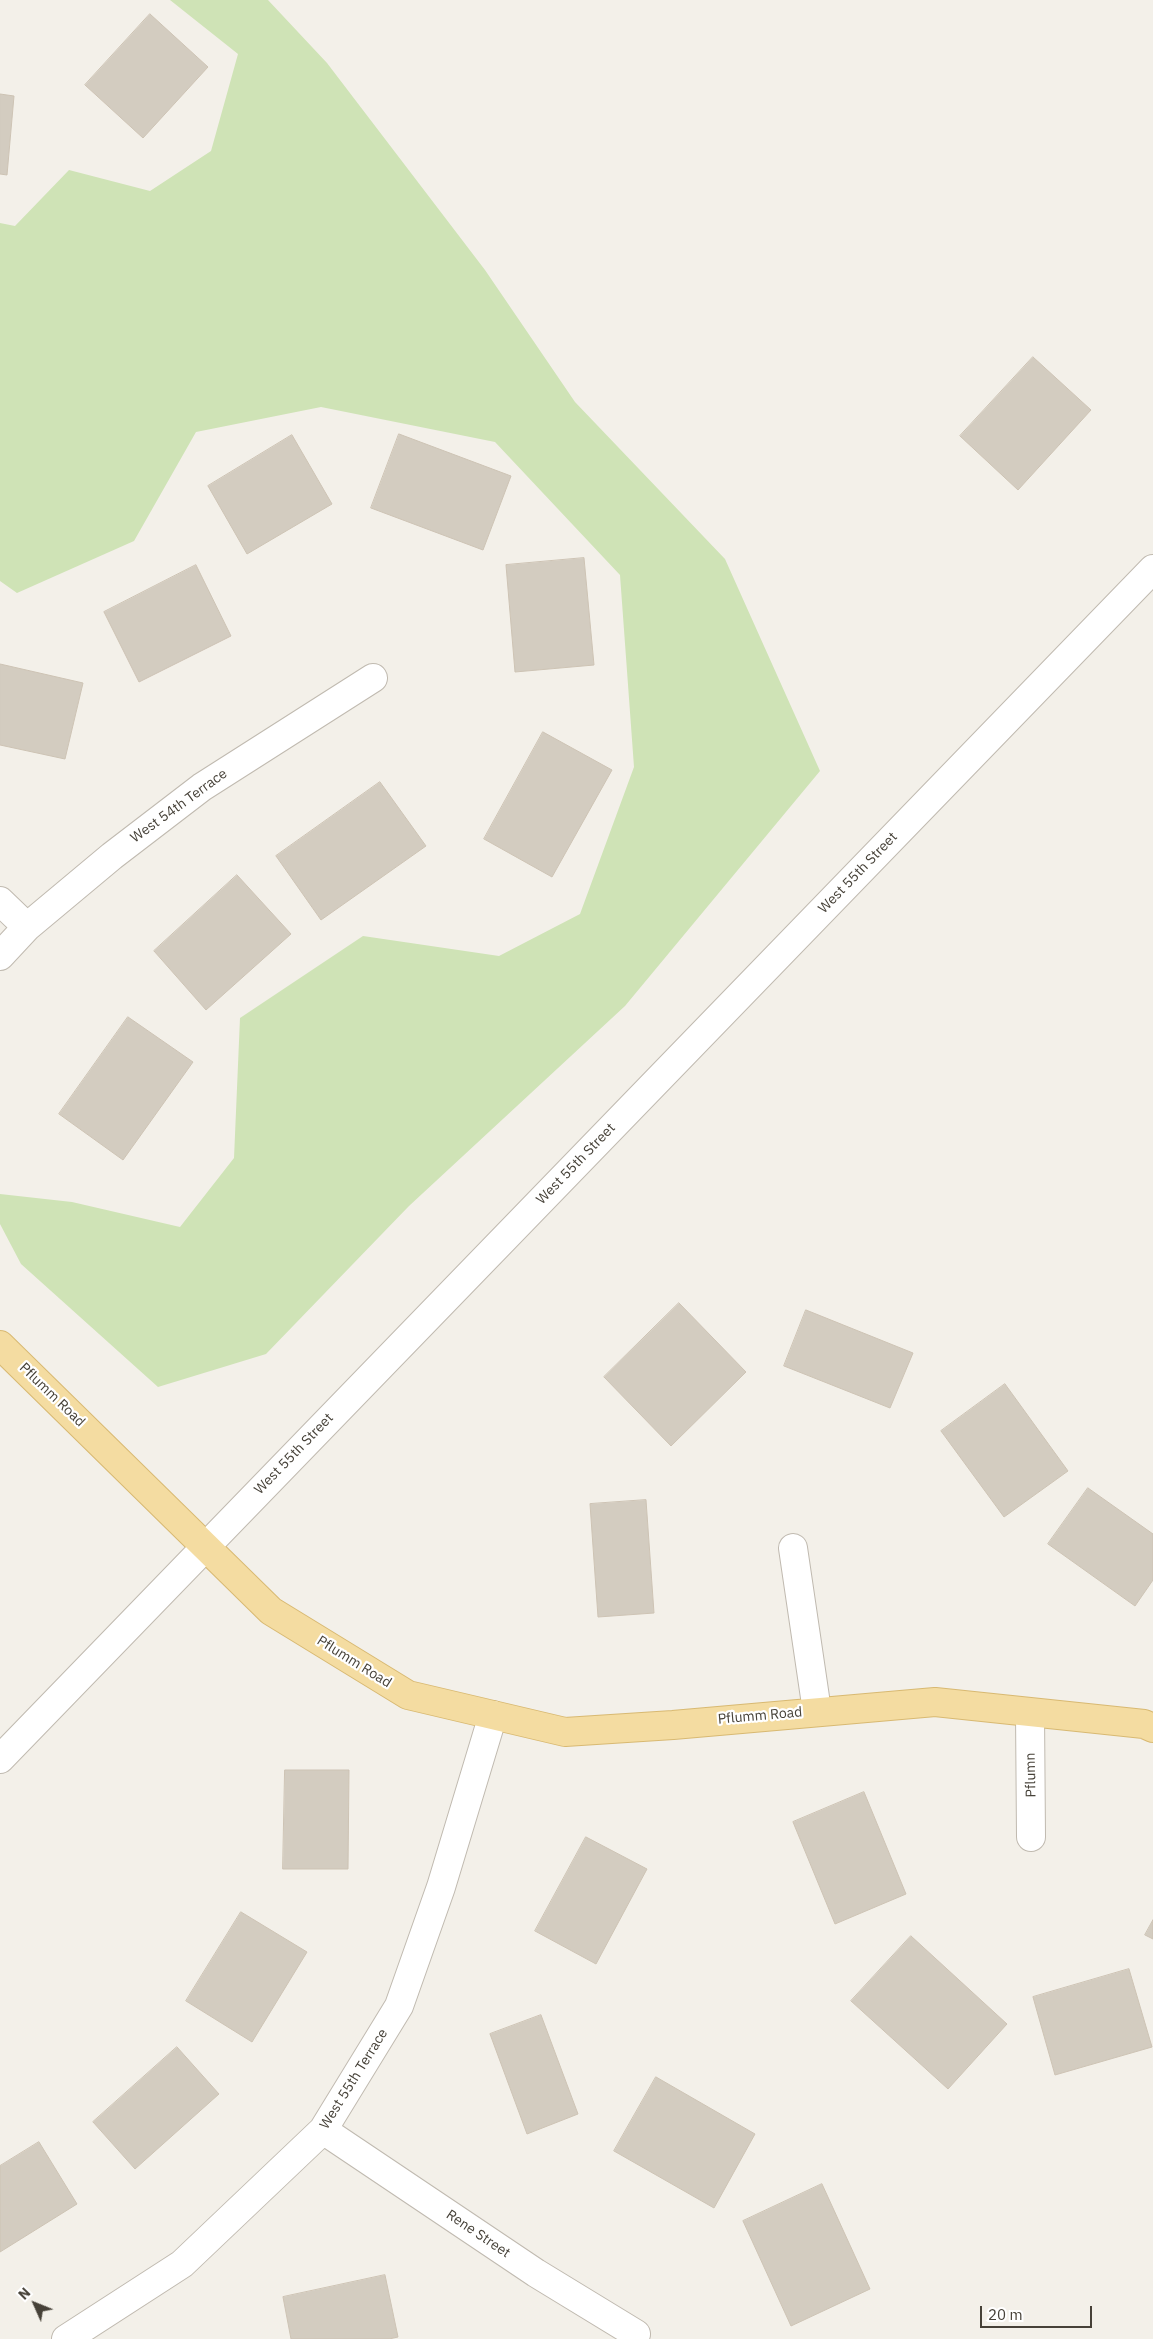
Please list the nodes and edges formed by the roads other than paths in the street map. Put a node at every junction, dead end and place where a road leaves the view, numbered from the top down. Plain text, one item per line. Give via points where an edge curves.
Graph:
1 (1153, 569) edge
2 (374, 678) dead end
3 (0, 901) edge
4 (27, 927) junction
5 (0, 956) edge
6 (0, 1345) edge
7 (206, 1545) junction
8 (793, 1548) dead end
9 (817, 1711) junction
10 (1030, 1713) junction
11 (492, 1715) junction
12 (1153, 1728) edge
13 (0, 1759) edge
14 (1031, 1837) dead end
15 (323, 2130) junction
16 (636, 2334) dead end
17 (66, 2339) edge

1 - 7 street, West 55th Street
2 - 4 street, West 54th Terrace via 202,787
3 - 4 street
4 - 5 street, West 54th Terrace
6 - 7 main road, Pflumm Road
7 - 11 main road, Pflumm Road via 271,1611 408,1695
7 - 13 street, West 55th Street
8 - 9 street, Pflumm Road
9 - 10 main road, Pflumm Road via 935,1702
9 - 11 main road, Pflumm Road via 565,1732
10 - 12 main road, Pflumm Road via 1144,1724
10 - 14 street, Pflumn
11 - 15 street, West 55th Terrace via 441,1887 399,2006
15 - 16 street, Rene Street via 536,2273
15 - 17 street, West 55th Terrace via 182,2264

